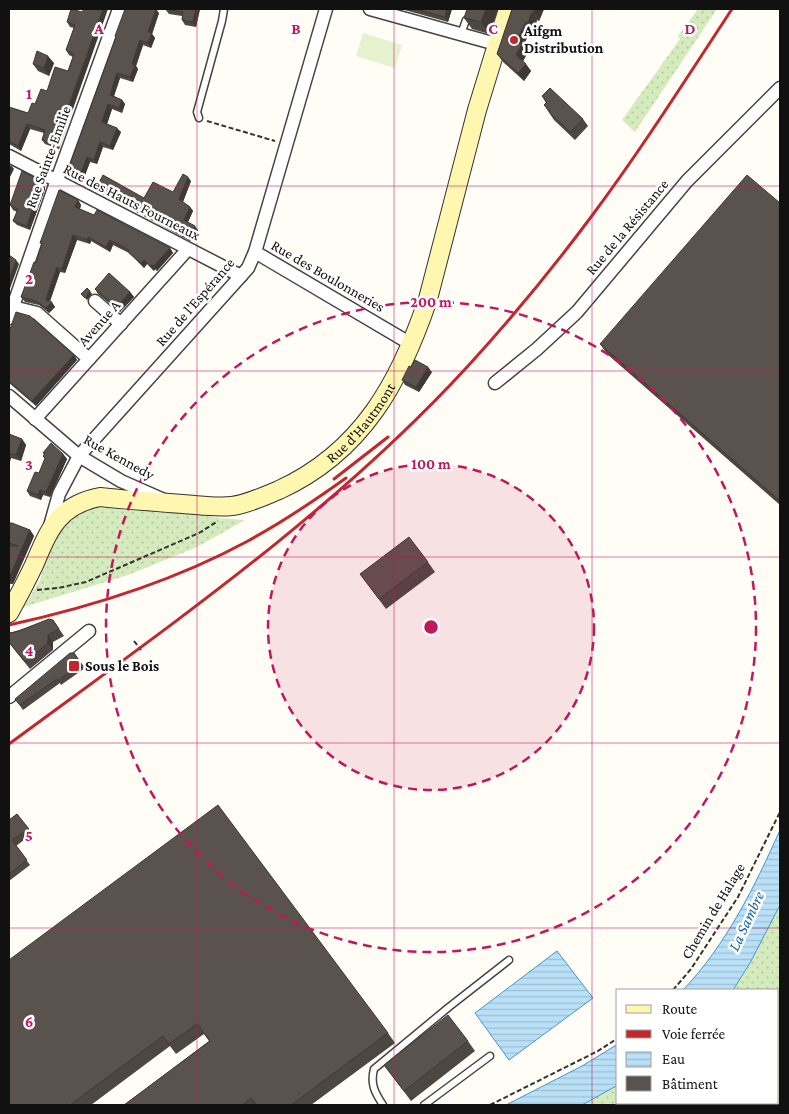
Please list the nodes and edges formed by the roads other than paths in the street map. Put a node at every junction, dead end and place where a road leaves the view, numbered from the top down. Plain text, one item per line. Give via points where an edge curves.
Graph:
1 (119, 9) edge
2 (224, 9) edge
3 (326, 9) edge
4 (370, 9) edge
5 (508, 9) edge
6 (466, 20) edge
7 (461, 34) junction
8 (496, 44) junction
9 (780, 88) edge
10 (198, 118) road end
11 (9, 156) edge
12 (56, 181) junction
13 (188, 249) junction
14 (255, 252) junction
15 (241, 276) junction
16 (95, 301) dead end
17 (11, 312) edge
18 (120, 324) junction
19 (411, 344) junction
20 (89, 359) junction
21 (495, 383) dead end
22 (9, 396) edge
23 (35, 419) junction
24 (79, 456) junction
25 (170, 503) junction
26 (50, 528) junction
27 (14, 600) edge
28 (89, 631) dead end
29 (9, 697) edge
30 (509, 960) dead end
31 (490, 1056) dead end
32 (383, 1105) edge
33 (424, 1105) edge

1 - 12 street, Rue Sainte-Emilie
2 - 10 lane
3 - 14 street, Rue de l'Espérance
4 - 7 street
5 - 8 street, Rue d'Hautmont
6 - 7 lane
7 - 8 street
8 - 19 street, Rue d'Hautmont via 428,299
9 - 21 street, Rue de la Résistance via 687,182 577,312
11 - 12 street, Rue des Hauts Fourneaux
12 - 13 street, Rue des Hauts Fourneaux
12 - 17 street, Rue Sainte-Emilie
13 - 15 street, Rue des Hauts Fourneaux
13 - 18 street, Avenue A
14 - 15 street, Rue de l'Espérance
14 - 19 street, Rue des Boulonneries
15 - 24 street, Rue de l'Espérance
16 - 18 street
17 - 20 street via 37,313
18 - 20 street, Avenue A
19 - 25 street, Rue d'Hautmont via 364,426 320,467 256,499 232,506
20 - 23 street, Avenue A
22 - 23 street, Rue Kennedy
23 - 24 street, Rue Kennedy
24 - 25 street, Rue Kennedy via 121,481
24 - 26 street, Rue de l'Espérance via 59,494
25 - 26 street, Rue d'Hautmont via 100,497 74,505
26 - 27 street, Rue d'Hautmont
28 - 29 street
30 - 32 lane via 374,1069 371,1078 374,1091
31 - 33 lane

